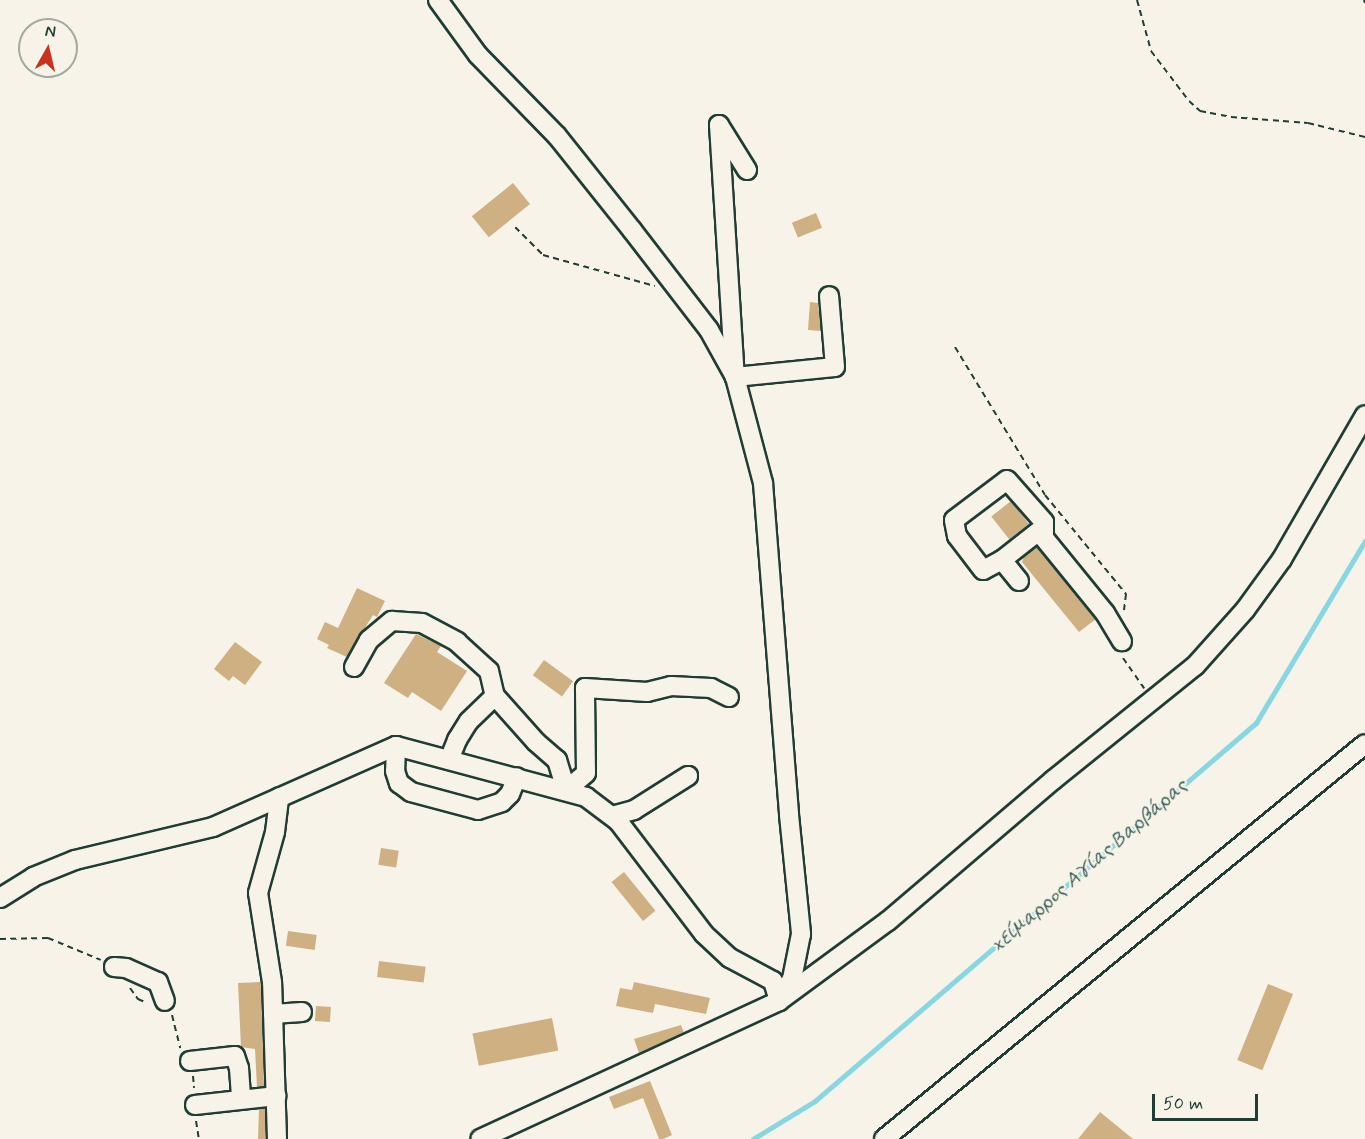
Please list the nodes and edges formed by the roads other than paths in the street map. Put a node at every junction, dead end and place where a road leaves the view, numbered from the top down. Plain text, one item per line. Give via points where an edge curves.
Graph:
1 (438, 0) edge
2 (747, 170) dead end
3 (829, 296) dead end
4 (735, 377) junction
5 (1364, 414) edge
6 (1044, 527) junction
7 (1002, 560) junction
8 (1019, 580) dead end
9 (1122, 641) road end
10 (354, 667) dead end
11 (495, 696) junction
12 (729, 697) dead end
13 (1365, 744) edge
14 (396, 746) junction
15 (449, 760) junction
16 (688, 776) dead end
17 (517, 777) junction
18 (566, 790) junction
19 (279, 797) junction
20 (612, 816) junction
21 (0, 897) edge
22 (114, 967) road end
23 (165, 1001) road end
24 (779, 1001) junction
25 (302, 1012) dead end
26 (273, 1014) junction
27 (190, 1061) road end
28 (277, 1096) junction
29 (241, 1099) junction
30 (195, 1105) road end
31 (277, 1139) edge
32 (480, 1139) edge
33 (884, 1139) edge

1 - 4 street via 478,55 557,136 680,292 709,330
2 - 4 street via 719,125
3 - 4 street via 835,367
4 - 24 street via 763,483 801,934 792,979
5 - 24 street via 1282,559 1245,610 1195,666 1053,780 888,921
6 - 7 street
6 - 7 street via 1044,522 1007,480 954,520 957,536 984,570
6 - 9 street via 1044,538 1105,613
7 - 8 street
10 - 11 street via 369,640 392,621 422,623 457,642 489,671
11 - 15 street via 469,721
11 - 18 street via 557,760
12 - 18 street via 701,687 671,686 647,693 585,688 586,773
13 - 33 street
14 - 15 street
14 - 17 street via 395,771 399,783 411,792 467,807 488,809 502,802
14 - 19 street
15 - 17 street
16 - 20 street via 634,810
17 - 18 street
18 - 20 street via 586,797
19 - 21 street via 213,827 75,860
19 - 26 street via 275,832 258,893
20 - 24 street via 704,934 730,958 773,981
22 - 23 street via 158,982
24 - 32 street
25 - 26 street
26 - 28 street
27 - 29 street via 235,1056
28 - 29 street
28 - 31 street
29 - 30 street

